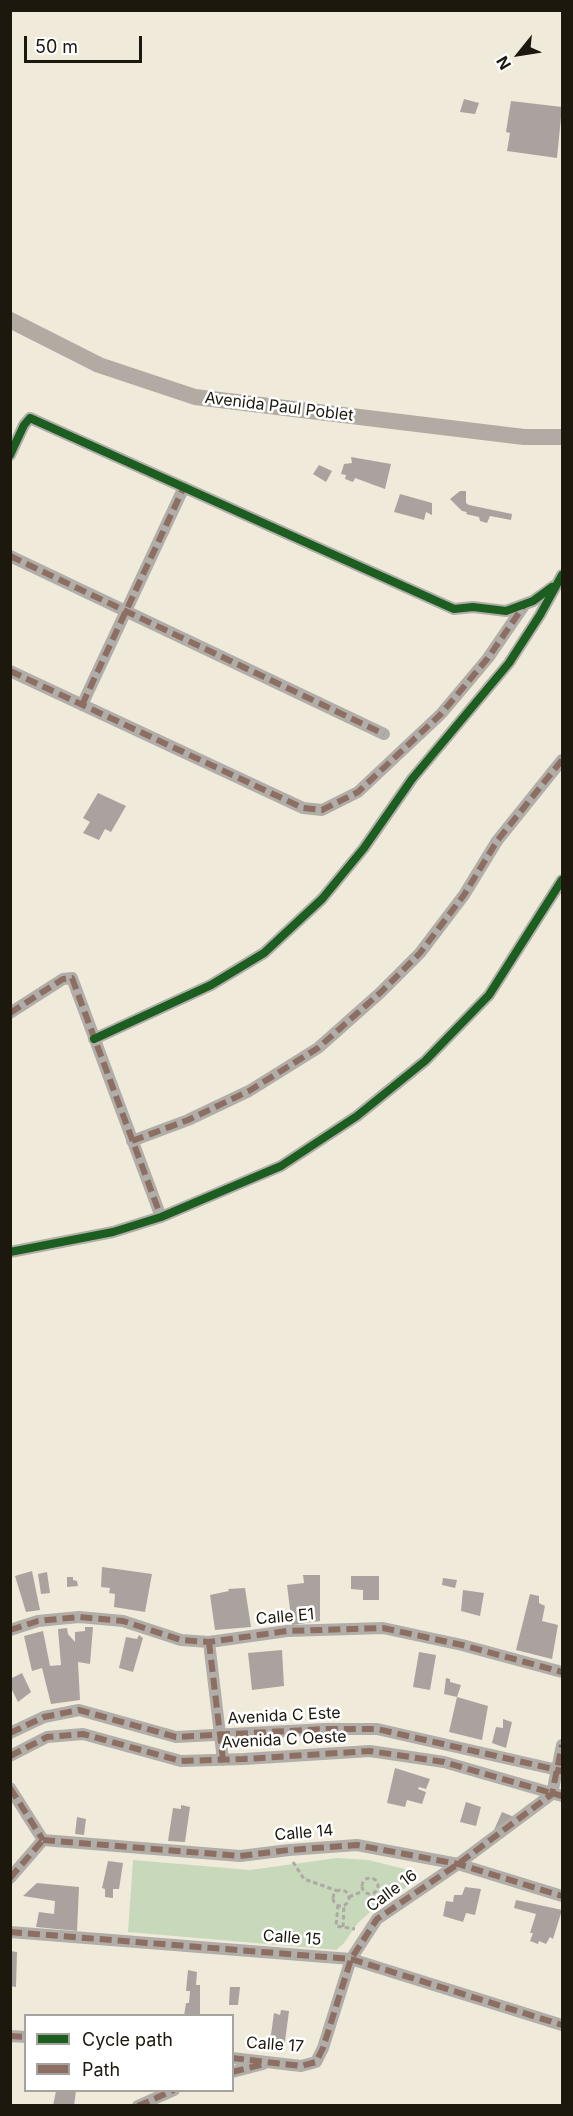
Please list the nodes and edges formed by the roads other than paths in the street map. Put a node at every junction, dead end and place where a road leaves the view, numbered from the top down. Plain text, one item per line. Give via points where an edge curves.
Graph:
1 (10, 320) edge
2 (562, 437) edge
3 (10, 455) edge
4 (184, 487) junction
5 (10, 556) edge
6 (561, 579) edge
7 (525, 604) junction
8 (125, 610) junction
9 (10, 671) edge
10 (82, 705) junction
11 (384, 734) dead end
12 (562, 760) edge
13 (562, 880) edge
14 (10, 1013) edge
15 (93, 1039) junction
16 (132, 1141) junction
17 (161, 1217) junction
18 (10, 1252) edge
19 (10, 1630) edge
20 (209, 1642) junction
21 (562, 1672) edge
22 (10, 1734) edge
23 (221, 1736) junction
24 (562, 1745) edge
25 (10, 1756) edge
26 (223, 1760) junction
27 (560, 1771) edge
28 (10, 1788) edge
29 (557, 1795) edge
30 (43, 1840) junction
31 (458, 1864) junction
32 (10, 1878) edge
33 (562, 1896) edge
34 (10, 1932) edge
35 (351, 1959) junction
36 (562, 2025) edge
37 (234, 2058) edge
38 (270, 2062) junction
39 (316, 2062) joint
40 (234, 2071) edge
41 (172, 2092) edge
42 (138, 2106) edge

1 - 2 main road, Avenida Paul Poblet via 99,365 195,397 524,437
3 - 4 street via 30,418
4 - 7 street via 454,609 506,611
4 - 8 street
5 - 8 street
6 - 7 street
6 - 15 street via 509,663 412,779 322,899 264,953 211,985
7 - 10 street via 488,658 441,714 358,792 322,810 303,808
8 - 10 street
8 - 11 street
9 - 10 street
12 - 16 street via 497,841 464,895 420,953 318,1048 249,1091
13 - 17 street via 489,995 425,1061 357,1116 281,1166
14 - 15 street via 63,979 72,978
15 - 16 street
16 - 17 street
17 - 18 street via 113,1232
19 - 20 street, Calle E1 via 38,1621 79,1617 123,1621 181,1640
20 - 21 street, Calle E1 via 287,1632 383,1628
20 - 23 street
22 - 23 street, Avenida C Este via 44,1717 78,1710 176,1737
23 - 26 street
23 - 27 street, Avenida C Este via 377,1729
24 - 27 street
25 - 26 street, Avenida C Oeste via 47,1737 83,1734 181,1761
26 - 29 street, Avenida C Oeste via 370,1752 444,1762
27 - 29 street
28 - 30 street
29 - 31 street, Calle 16
30 - 31 street, Calle 14 via 240,1856 357,1845
30 - 32 street
31 - 33 street, Calle 14
31 - 35 street, Calle 16 via 377,1919
34 - 35 street, Calle 15
35 - 36 street, Calle 15
35 - 39 street, Calle 16
37 - 38 street, Calle 17
38 - 39 street, Calle 17 via 301,2066
38 - 40 street
41 - 42 street

